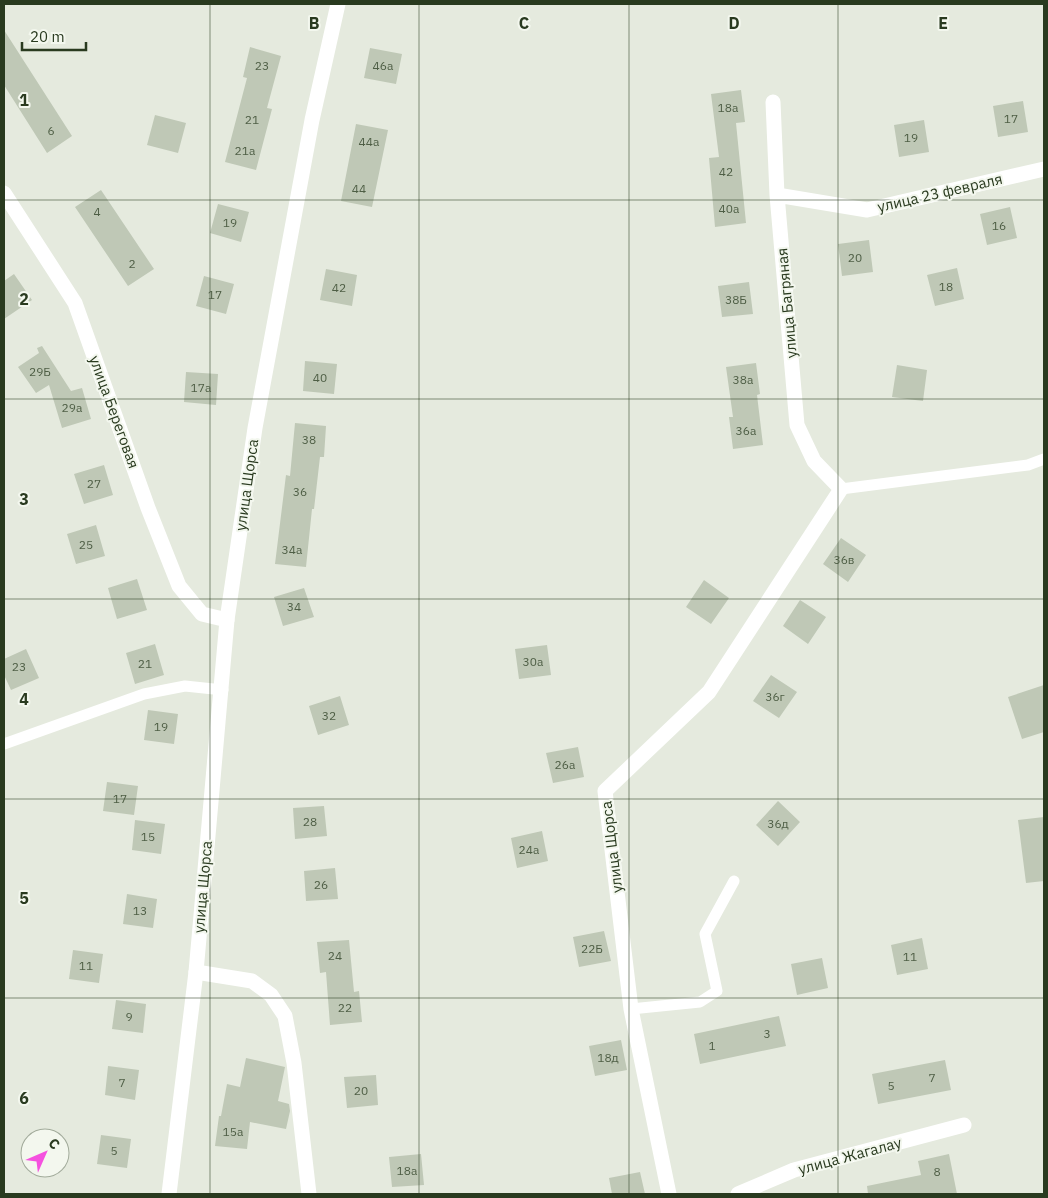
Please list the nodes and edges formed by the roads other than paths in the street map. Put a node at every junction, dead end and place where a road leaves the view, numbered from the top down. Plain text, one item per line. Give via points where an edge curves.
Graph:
1 (338, 4) edge
2 (773, 102) dead end
3 (1044, 169) edge
4 (4, 193) edge
5 (777, 195) junction
6 (1044, 459) edge
7 (841, 489) junction
8 (227, 620) junction
9 (223, 690) junction
10 (4, 744) edge
11 (734, 881) dead end
12 (196, 972) junction
13 (631, 1009) junction
14 (964, 1125) dead end
15 (169, 1194) edge
16 (309, 1194) edge
17 (670, 1194) edge
18 (738, 1194) edge

1 - 8 street, улица Щорса via 312,120 255,428
2 - 5 street, улица Багряная
3 - 5 street, улица 23 февраля via 866,210
4 - 8 street, улица Береговая via 75,303 179,586 202,614
5 - 7 street, улица Багряная via 797,425 814,461
6 - 7 lane via 1028,465
7 - 13 street, улица Щорса via 709,692 605,791
8 - 9 street, улица Щорса
9 - 10 lane via 185,686 144,694
9 - 12 street, улица Щорса
11 - 13 lane via 705,934 717,991 700,1002
12 - 15 street, улица Щорса
12 - 16 street via 252,980 271,995 285,1016 294,1063
13 - 17 street, улица Щорса
14 - 18 street, улица Жагалау via 794,1170

